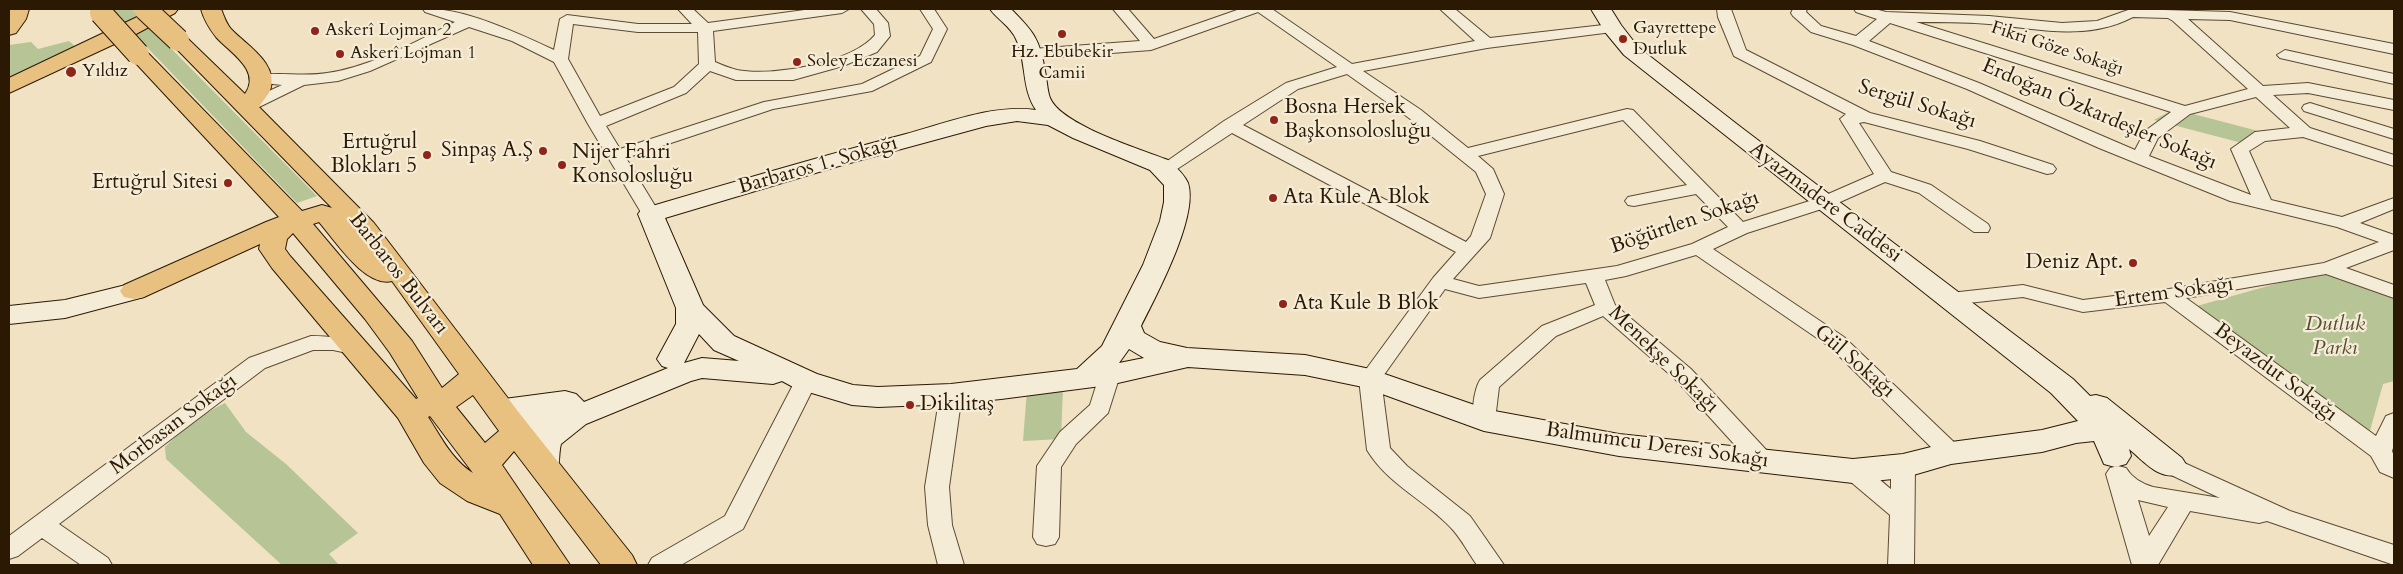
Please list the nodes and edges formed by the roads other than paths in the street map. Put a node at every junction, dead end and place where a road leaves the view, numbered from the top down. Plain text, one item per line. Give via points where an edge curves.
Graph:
1 (19, 9) edge
2 (145, 9) edge
3 (168, 9) edge
4 (211, 9) edge
5 (430, 9) edge
6 (685, 9) edge
7 (842, 9) edge
8 (868, 9) edge
9 (927, 9) edge
10 (1000, 9) edge
11 (1120, 9) edge
12 (1260, 9) edge
13 (1281, 9) edge
14 (1447, 9) edge
15 (1724, 9) edge
16 (1800, 9) edge
17 (1861, 9) edge
18 (98, 11) edge
19 (2166, 12) edge
20 (562, 14) edge
21 (1971, 14) edge
22 (1889, 16) junction
23 (1606, 18) edge
24 (467, 22) junction
25 (9, 28) edge
26 (705, 28) junction
27 (2305, 30) junction
28 (1858, 42) junction
29 (1486, 43) junction
30 (2394, 44) edge
31 (1151, 45) junction
32 (2394, 49) edge
33 (1032, 54) junction
34 (2284, 55) dead end
35 (560, 58) junction
36 (707, 65) junction
37 (1349, 70) junction
38 (736, 75) junction
39 (260, 79) junction
40 (2394, 79) edge
41 (305, 80) junction
42 (1037, 80) junction
43 (9, 86) edge
44 (680, 90) junction
45 (2260, 91) junction
46 (2394, 105) edge
47 (247, 107) junction
48 (2310, 108) dead end
49 (2184, 110) junction
50 (1864, 117) junction
51 (1054, 118) junction
52 (984, 120) junction
53 (596, 124) junction
54 (1230, 125) junction
55 (2304, 132) junction
56 (2394, 134) edge
57 (1464, 154) junction
58 (615, 156) junction
59 (2140, 157) junction
60 (2394, 161) edge
61 (1165, 169) junction
62 (2047, 169) dead end
63 (1884, 176) junction
64 (1700, 188) junction
65 (1634, 201) dead end
66 (1825, 202) junction
67 (2263, 203) junction
68 (2394, 203) edge
69 (651, 214) junction
70 (296, 220) junction
71 (2343, 223) junction
72 (1981, 228) dead end
73 (1740, 229) junction
74 (2394, 242) edge
75 (272, 248) junction
76 (1698, 248) junction
77 (1468, 251) junction
78 (2328, 268) junction
79 (1592, 276) junction
80 (403, 277) junction
81 (1440, 282) junction
82 (134, 291) junction
83 (2394, 292) edge
84 (2170, 295) junction
85 (1950, 299) junction
86 (690, 308) junction
87 (1606, 308) junction
88 (9, 315) edge
89 (1127, 326) junction
90 (724, 343) junction
91 (357, 348) junction
92 (1187, 357) junction
93 (672, 359) junction
94 (476, 375) junction
95 (1098, 376) junction
96 (1370, 380) junction
97 (806, 381) junction
98 (2062, 386) junction
99 (951, 394) junction
100 (402, 403) junction
101 (437, 404) junction
102 (509, 420) junction
103 (1484, 420) junction
104 (2394, 421) edge
105 (2380, 451) junction
106 (2113, 452) junction
107 (1951, 453) junction
108 (1762, 460) junction
109 (485, 465) junction
110 (544, 466) junction
111 (1902, 466) junction
112 (2171, 466) junction
113 (2394, 470) edge
114 (1853, 471) junction
115 (2183, 503) junction
116 (513, 506) junction
117 (1901, 511) junction
118 (2281, 517) junction
119 (42, 525) junction
120 (1046, 537) dead end
121 (9, 549) edge
122 (2394, 554) edge
123 (99, 565) edge
124 (552, 565) edge
125 (620, 565) edge
126 (661, 565) edge
127 (951, 565) edge
128 (1491, 565) edge
129 (1901, 565) edge
130 (2145, 565) edge

1 - 25 main road
2 - 47 main road, Barbaros Bulvarı, bridge
3 - 43 main road
4 - 39 main road via 216,24 249,56
5 - 24 street
6 - 26 street
7 - 26 street
8 - 38 street via 881,23 883,36 872,49 838,63 793,74
9 - 58 street via 940,29 926,60 866,88 770,105
10 - 33 street via 1025,35
11 - 31 street
12 - 13 street
12 - 31 street
12 - 37 street
14 - 29 street
15 - 50 street, Sergül Sokağı via 1739,53
16 - 28 street, Erdoğan Özkardeşler Sokağı via 1798,13 1816,29
17 - 22 street, Fikri Göze Sokağı
18 - 70 main road, Barbaros Bulvarı, bridge
19 - 21 street via 2131,13 2118,22 2090,27 2062,27
19 - 27 street via 2230,16
19 - 45 street
20 - 26 street via 638,28
20 - 35 street
21 - 22 street
22 - 28 street
22 - 49 street, Fikri Göze Sokağı
23 - 29 street
23 - 66 street, Ayazmadere Caddesi via 1632,51
24 - 35 street via 516,38
24 - 41 street via 410,50 348,74
26 - 36 street
27 - 30 street
27 - 32 street
28 - 59 street, Erdoğan Özkardeşler Sokağı via 1973,86
29 - 37 street
31 - 33 street
33 - 42 street
34 - 40 street
35 - 53 street
36 - 38 street
36 - 44 street
37 - 54 street via 1292,86
37 - 57 street via 1415,114
38 - 44 street
39 - 41 street
39 - 47 main road via 261,87
41 - 47 street
42 - 51 street via 1039,98
42 - 52 street via 1019,98
44 - 53 street
45 - 46 street via 2308,88
45 - 49 street
45 - 55 street
47 - 80 main road, Barbaros Bulvarı via 337,198
48 - 56 street
49 - 59 street via 2151,135
50 - 62 street, Sergül Sokağı via 1974,145
50 - 63 street via 1848,119
51 - 52 street via 1017,114
51 - 61 street
52 - 69 street, Barbaros 1. Sokağı
53 - 58 street
54 - 61 street
54 - 77 street
55 - 60 street
55 - 67 street via 2261,136 2240,149
57 - 64 street via 1627,114
57 - 77 street via 1484,169 1496,194 1480,238
58 - 69 street
59 - 67 street, Erdoğan Özkardeşler Sokağı via 2236,197
61 - 89 street via 1175,183 1177,200 1171,230
63 - 66 street, Böğürtlen Sokağı
63 - 72 street via 1925,189
64 - 65 street
64 - 73 street
66 - 73 street, Böğürtlen Sokağı
66 - 85 street, Ayazmadere Caddesi
67 - 71 street, Erdoğan Özkardeşler Sokağı
68 - 71 street
69 - 86 street
70 - 75 main road via 278,232
70 - 80 main road via 322,213 326,215 372,267
70 - 82 main road
70 - 101 main road, Barbaros Bulvarı via 375,312
71 - 74 street, Erdoğan Özkardeşler Sokağı
73 - 76 street, Böğürtlen Sokağı
74 - 78 street, Ertem Sokağı
75 - 82 main road via 227,258
75 - 91 main road
76 - 79 street, Böğürtlen Sokağı via 1619,272
76 - 107 street, Gül Sokağı via 1837,342
77 - 81 street
78 - 83 street
78 - 84 street, Ertem Sokağı
79 - 81 street, Böğürtlen Sokağı via 1479,292
79 - 87 street, Menekşe Sokağı
80 - 94 main road, Barbaros Bulvarı
81 - 96 street
82 - 88 street via 65,310
84 - 85 street, Ertem Sokağı via 2083,306 2023,291
84 - 105 street, Beyazdut Sokağı
85 - 98 street, Ayazmadere Caddesi
86 - 90 street
86 - 93 street via 690,324
87 - 103 street via 1549,331 1488,385
87 - 108 street, Menekşe Sokağı via 1683,374
89 - 92 street via 1132,338 1151,350
89 - 95 street
90 - 93 street via 702,345
90 - 97 street
91 - 100 main road
91 - 119 street, Morbasan Sokağı via 333,343 311,344 257,363
92 - 95 street
92 - 96 street, Balmumcu Deresi Sokağı via 1305,366
93 - 102 street via 589,397
94 - 101 main road
94 - 102 main road, Barbaros Bulvarı
95 - 99 street
95 - 120 street via 1100,408 1068,438 1049,466
96 - 103 street, Balmumcu Deresi Sokağı
96 - 128 street via 1379,450 1399,472 1461,523
97 - 99 street via 852,395
97 - 110 street via 728,369 702,368 680,374 575,417 561,426 543,446
97 - 126 street via 734,522
98 - 106 street, Ayazmadere Caddesi
98 - 112 street, Ayazmadere Caddesi via 2103,410
99 - 127 street via 937,487 940,525
100 - 101 main road via 417,408
100 - 116 main road via 435,455 452,474 479,492
101 - 109 main road, Barbaros Bulvarı
102 - 109 main road via 501,445
102 - 110 main road, Barbaros Bulvarı
103 - 108 street, Balmumcu Deresi Sokağı via 1619,445
104 - 105 street
105 - 113 street, Beyazdut Sokağı
106 - 107 street, Balmumcu Deresi Sokağı via 2085,445 2042,441
106 - 112 street via 2144,452
106 - 115 street via 2137,491
106 - 130 street
107 - 111 street, Balmumcu Deresi Sokağı
108 - 114 street, Balmumcu Deresi Sokağı
109 - 116 main road, Barbaros Bulvarı
110 - 125 main road, Barbaros Bulvarı
111 - 114 street, Balmumcu Deresi Sokağı
111 - 117 street
112 - 115 street via 2183,490
112 - 118 street
114 - 117 street
115 - 118 street
115 - 130 street
116 - 124 main road, Barbaros Bulvarı
117 - 129 street
118 - 122 street
119 - 121 street, Morbasan Sokağı
119 - 123 street

